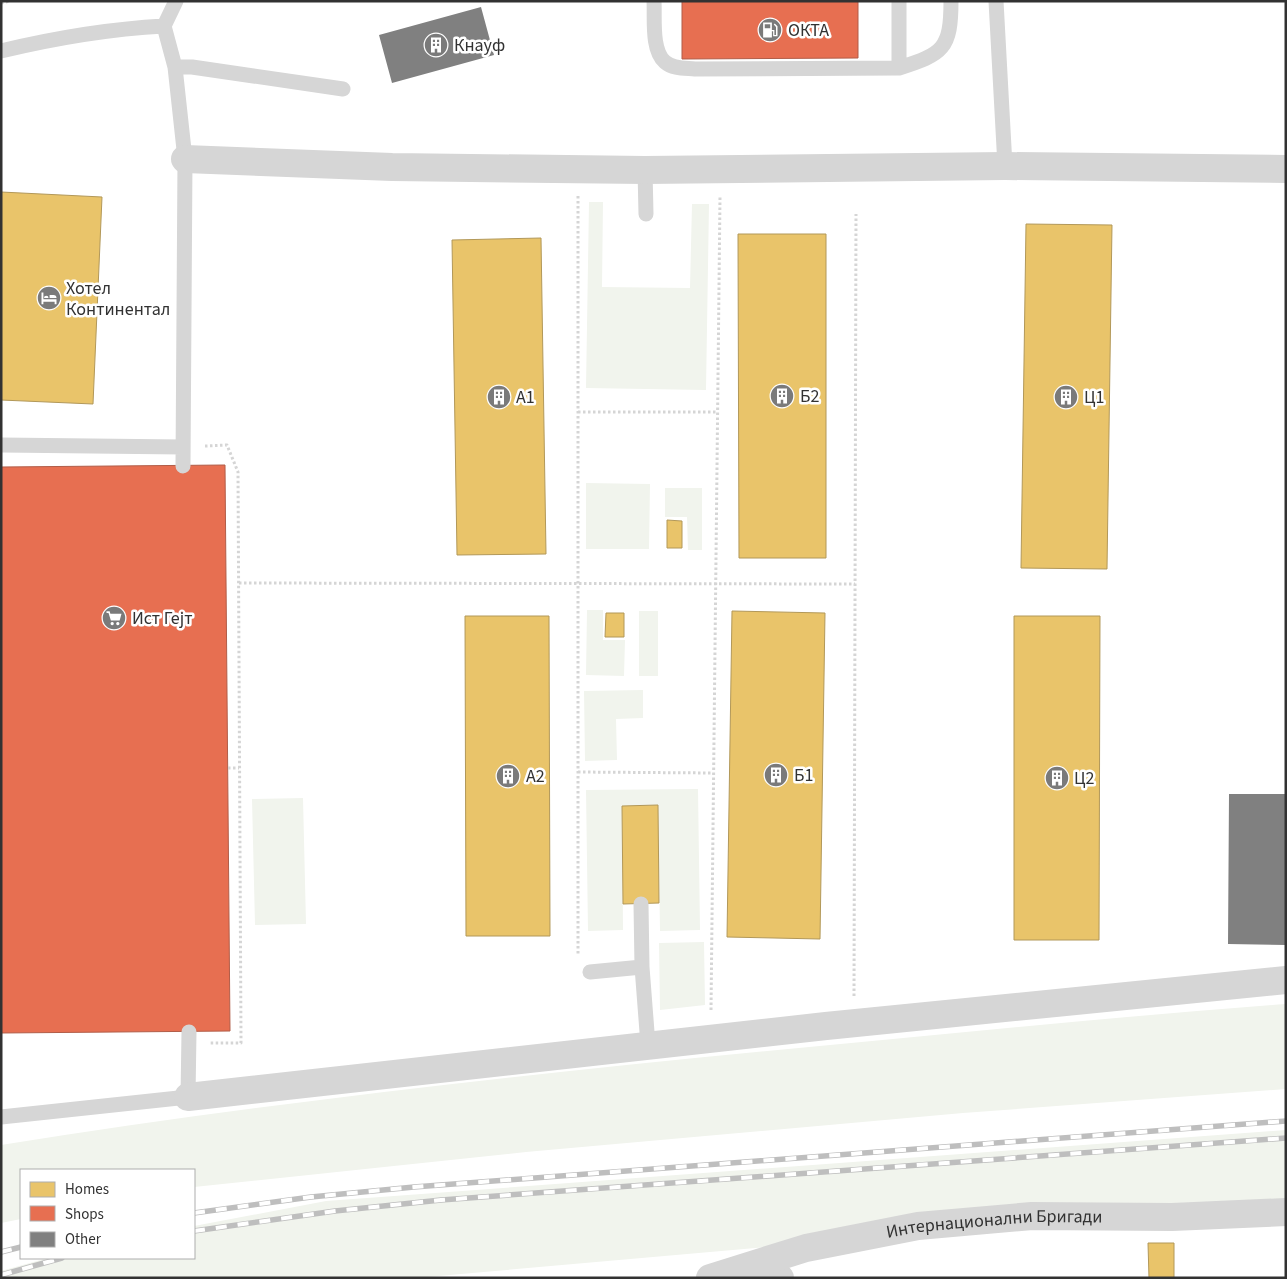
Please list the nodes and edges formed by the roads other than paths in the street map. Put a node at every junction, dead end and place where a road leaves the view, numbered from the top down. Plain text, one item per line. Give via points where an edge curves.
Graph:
1 (176, 1) edge
2 (654, 1) edge
3 (899, 1) edge
4 (951, 1) edge
5 (996, 1) edge
6 (164, 26) junction
7 (1, 50) edge
8 (175, 66) junction
9 (899, 68) junction
10 (343, 90) dead end
11 (185, 159) junction
12 (1005, 166) junction
13 (645, 170) junction
14 (1286, 170) edge
15 (646, 214) dead end
16 (1, 445) edge
17 (183, 447) junction
18 (183, 466) dead end
19 (641, 904) dead end
20 (642, 967) junction
21 (584, 968) road end
22 (1286, 980) edge
23 (189, 1038) road end
24 (648, 1045) junction
25 (188, 1097) junction
26 (1, 1117) edge
27 (1286, 1212) edge
28 (773, 1270) edge
29 (710, 1278) edge

1 - 6 lane
2 - 9 lane via 658,53 676,68
3 - 9 lane
4 - 9 lane via 951,25 944,46 930,58
5 - 12 lane
6 - 7 lane via 109,30
6 - 8 lane
8 - 10 lane
8 - 11 lane
11 - 13 street via 392,167
11 - 17 lane
12 - 13 street
12 - 14 street
13 - 15 lane
16 - 17 lane
17 - 18 lane
19 - 20 lane
20 - 21 lane
20 - 24 lane
22 - 24 street
23 - 25 lane
24 - 25 street
25 - 26 lane
27 - 28 street, Интернационални Бригади via 1172,1218 1032,1216 918,1226 806,1248
28 - 29 street, Интернационални Бригади

